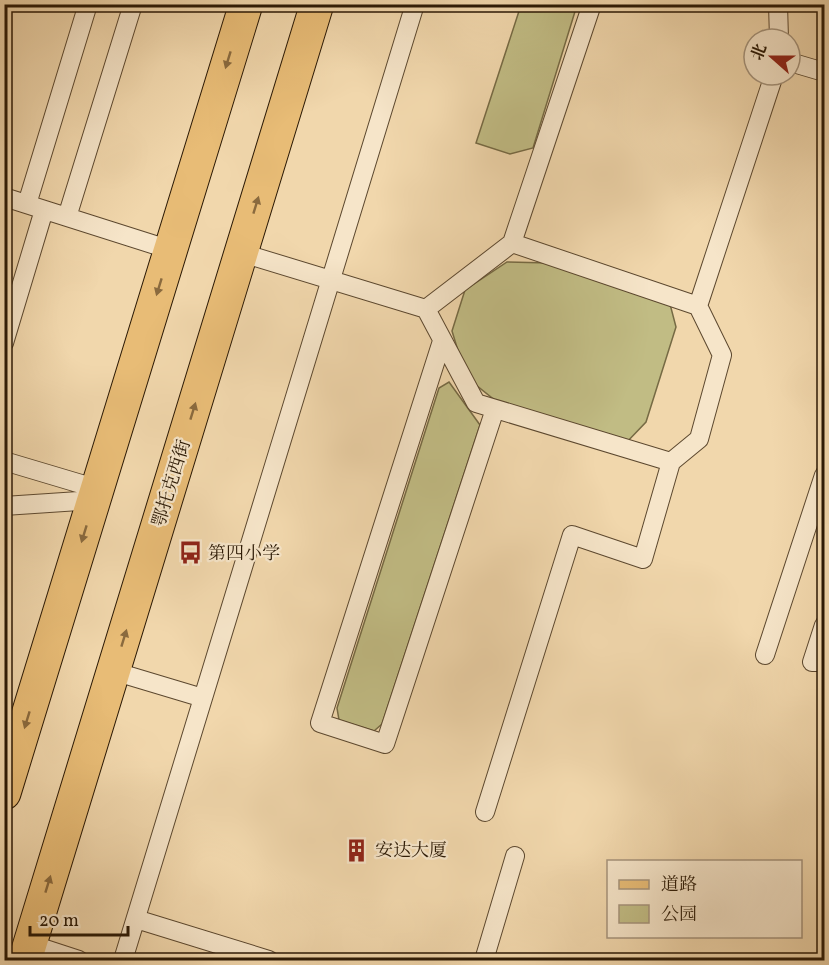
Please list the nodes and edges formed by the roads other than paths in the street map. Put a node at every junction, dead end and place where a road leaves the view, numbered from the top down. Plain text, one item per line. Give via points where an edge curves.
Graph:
1 (88, 4) edge
2 (133, 4) edge
3 (246, 4) edge
4 (317, 4) edge
5 (415, 4) edge
6 (592, 4) edge
7 (778, 4) edge
8 (779, 27) edge
9 (802, 65) edge
10 (825, 72) edge
11 (770, 87) edge
12 (4, 197) edge
13 (35, 207) junction
14 (67, 217) junction
15 (512, 243) junction
16 (171, 250) junction
17 (242, 253) junction
18 (330, 279) junction
19 (698, 306) junction
20 (426, 309) junction
21 (442, 341) junction
22 (4, 343) edge
23 (495, 409) junction
24 (4, 461) edge
25 (671, 462) junction
26 (825, 475) edge
27 (96, 495) junction
28 (4, 506) edge
29 (825, 625) edge
30 (765, 655) dead end
31 (825, 662) edge
32 (114, 671) junction
33 (203, 698) junction
34 (4, 793) edge
35 (485, 812) dead end
36 (515, 856) dead end
37 (136, 919) junction
38 (28, 952) edge
39 (79, 960) edge
40 (123, 960) edge
41 (269, 960) edge
42 (484, 960) edge

1 - 13 lane
2 - 14 lane
3 -> 16 main road
17 -> 4 main road, 鄂托克西街
5 - 18 lane
6 - 15 lane
7 - 8 lane
9 - 10 lane
11 - 19 lane
12 - 13 lane
13 - 14 lane
13 - 22 lane
14 - 16 lane
15 - 19 lane
15 - 20 lane
16 -> 27 main road
17 - 18 lane
32 -> 17 main road, 鄂托克西街
18 - 20 lane
18 - 33 lane
19 - 25 lane via 722,355 699,439
20 - 21 lane
21 - 23 lane via 476,403
21 - 23 lane via 320,723 385,744
23 - 25 lane
24 - 27 lane
25 - 35 lane via 643,559 572,536
26 - 30 lane
27 - 28 lane
27 -> 34 main road
29 - 31 lane via 812,662
32 - 33 lane
38 -> 32 main road, 鄂托克西街
33 - 37 lane
36 - 42 lane
37 - 40 lane
37 - 41 lane
38 - 39 lane

